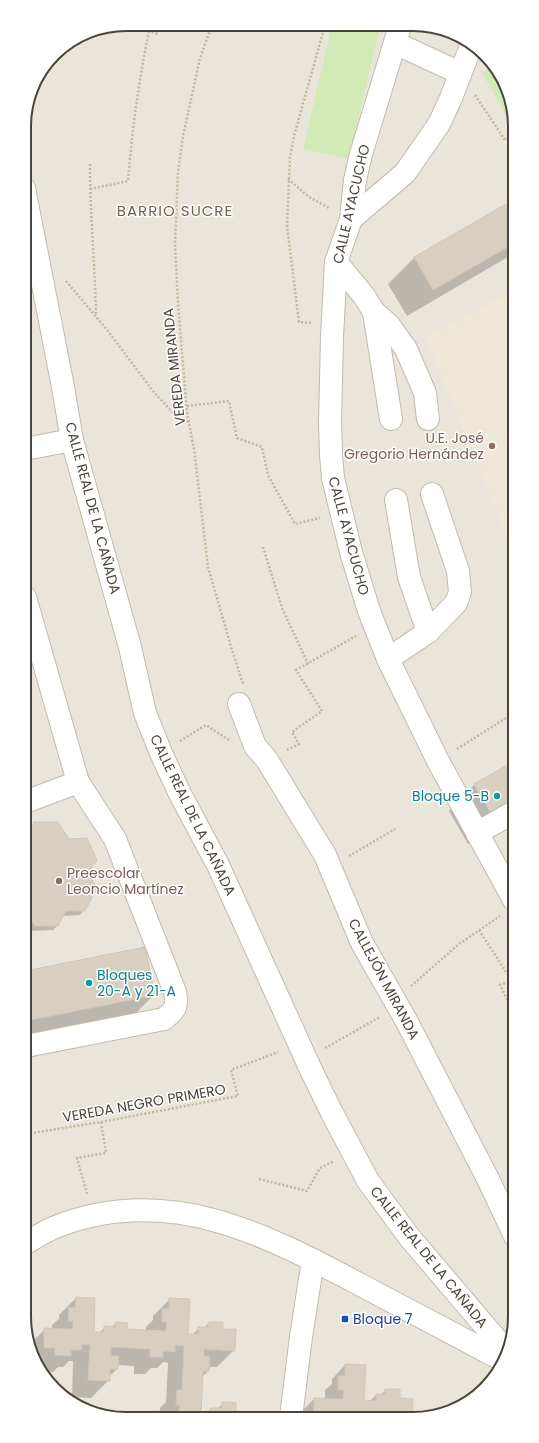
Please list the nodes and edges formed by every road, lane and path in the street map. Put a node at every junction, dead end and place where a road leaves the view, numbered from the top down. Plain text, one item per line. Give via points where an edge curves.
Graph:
1 (149, 31) joint
2 (210, 31) edge
3 (323, 31) edge
4 (158, 34) dead end
5 (398, 35) edge
6 (469, 50) edge
7 (460, 73) junction
8 (508, 138) edge
9 (90, 164) dead end
10 (288, 178) junction
11 (90, 189) junction
12 (351, 219) junction
13 (31, 224) edge
14 (336, 262) junction
15 (66, 281) dead end
16 (374, 312) junction
17 (96, 316) junction
18 (333, 325) junction
19 (187, 406) junction
20 (391, 419) dead end
21 (428, 419) dead end
22 (189, 421) junction
23 (72, 440) junction
24 (31, 448) edge
25 (432, 494) dead end
26 (396, 500) dead end
27 (341, 513) junction
28 (263, 547) dead end
29 (31, 618) edge
30 (375, 625) junction
31 (428, 632) junction
32 (388, 659) junction
33 (308, 664) junction
34 (239, 704) joint
35 (508, 717) edge
36 (161, 753) junction
37 (261, 753) junction
38 (438, 761) junction
39 (78, 782) junction
40 (31, 800) edge
41 (508, 816) edge
42 (395, 829) dead end
43 (478, 834) junction
44 (330, 868) junction
45 (508, 907) edge
46 (479, 930) junction
47 (508, 975) edge
48 (508, 982) edge
49 (508, 1001) edge
50 (396, 1003) junction
51 (31, 1045) edge
52 (302, 1051) junction
53 (101, 1122) junction
54 (31, 1133) edge
55 (352, 1152) junction
56 (259, 1179) dead end
57 (92, 1215) junction
58 (508, 1221) edge
59 (31, 1240) edge
60 (313, 1260) junction
61 (503, 1347) edge
62 (498, 1358) edge
63 (293, 1412) edge

1 - 4 path
1 - 11 path via 140,74 128,181
2 - 19 path, VEREDA MIRANDA via 200,58 178,172 175,244
3 - 10 path via 294,136
5 - 7 street
5 - 12 street, CALLE AYACUCHO via 361,154
6 - 7 street
7 - 8 path via 505,140
7 - 12 street via 439,124 405,173
9 - 11 path
10 - 12 path via 309,198
10 - 18 path via 287,226 299,322
11 - 17 path
12 - 14 street, CALLE AYACUCHO
13 - 23 street, CALLE REAL DE LA CAÑADA
14 - 16 street
14 - 18 street, CALLE AYACUCHO
15 - 17 path
16 - 20 street
16 - 21 street via 390,325 406,349 425,392
17 - 22 path via 153,391 182,423
18 - 27 street, CALLE AYACUCHO via 331,456
19 - 22 path, VEREDA MIRANDA
19 - 27 path via 229,401 237,438 262,447 268,475 295,524
22 - 34 path, VEREDA MIRANDA via 208,567 246,693
23 - 24 street
23 - 36 street, CALLE REAL DE LA CAÑADA via 126,633 145,713
25 - 31 street via 458,571 460,592 456,603
26 - 31 street via 409,577
27 - 30 street, CALLE AYACUCHO
28 - 33 path via 282,608
29 - 39 street
30 - 32 street, CALLE AYACUCHO
30 - 33 path
31 - 32 street
32 - 38 street, CALLE AYACUCHO
33 - 37 path via 296,670 322,711 292,732 299,744
34 - 37 street, CALLEJÓN MIRANDA
35 - 38 path
36 - 37 path via 206,725 228,740
36 - 52 street, CALLE REAL DE LA CAÑADA via 218,865
37 - 44 street, CALLEJÓN MIRANDA via 325,855
38 - 43 street, CALLE AYACUCHO
39 - 40 street
39 - 51 street via 115,839 177,1002 173,1012 164,1019
41 - 43 street
42 - 44 path
43 - 45 street, CALLE AYACUCHO
44 - 50 street, CALLEJÓN MIRANDA via 362,942
45 - 46 path
46 - 47 path
46 - 50 path via 459,944
48 - 49 path via 500,985
50 - 52 path
50 - 58 street, CALLEJÓN MIRANDA
52 - 53 path, VEREDA NEGRO PRIMERO via 231,1070 238,1096
52 - 55 street, CALLE REAL DE LA CAÑADA
53 - 54 path, VEREDA NEGRO PRIMERO
53 - 57 path via 106,1153 77,1158
55 - 56 path via 320,1168 307,1191
55 - 61 street, CALLE REAL DE LA CAÑADA via 368,1182 410,1238
57 - 59 street via 56,1226
57 - 60 street via 132,1209 188,1213 254,1233
60 - 62 street
60 - 63 street

